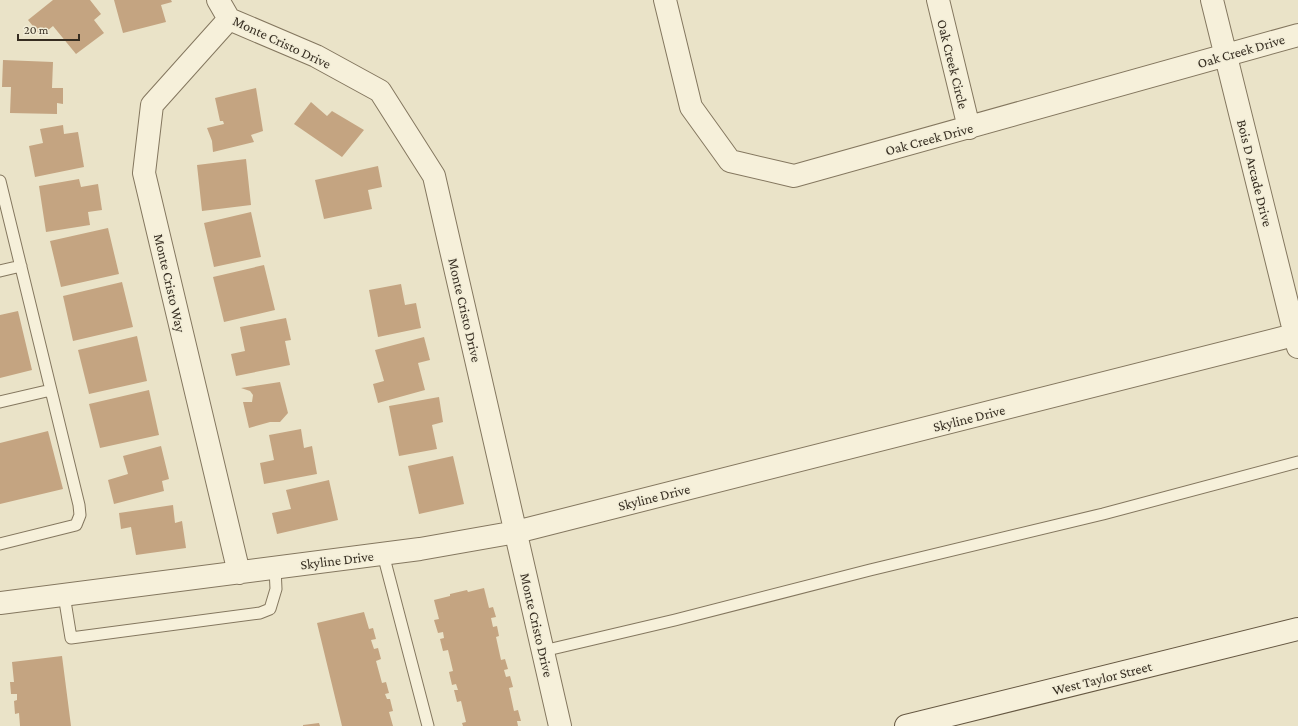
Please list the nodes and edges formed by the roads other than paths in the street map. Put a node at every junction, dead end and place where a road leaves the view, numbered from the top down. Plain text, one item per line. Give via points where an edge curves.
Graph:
1 (218, 0) edge
2 (665, 0) edge
3 (938, 0) edge
4 (1212, 0) edge
5 (229, 19) junction
6 (1298, 35) edge
7 (1225, 55) junction
8 (969, 128) junction
9 (0, 181) edge
10 (21, 266) junction
11 (0, 271) edge
12 (1297, 339) edge
13 (51, 390) junction
14 (0, 402) edge
15 (1298, 462) edge
16 (516, 532) junction
17 (0, 544) edge
18 (383, 554) junction
19 (275, 568) junction
20 (239, 572) junction
21 (64, 595) junction
22 (0, 603) edge
23 (1298, 629) edge
24 (543, 651) junction
25 (428, 726) edge
26 (560, 726) edge
27 (906, 726) edge

1 - 5 street, Monte Cristo Drive
2 - 8 street, Oak Creek Drive via 691,107 730,161 794,176
3 - 8 street, Oak Creek Circle
4 - 7 street, Bois D Arcade Drive
5 - 16 street, Monte Cristo Drive via 316,56 380,92 434,176
5 - 20 street, Monte Cristo Way via 152,105 144,173
6 - 7 street, Oak Creek Drive
7 - 8 street, Oak Creek Drive
7 - 12 street, Bois D Arcade Drive
9 - 10 lane
10 - 11 lane
10 - 13 lane
12 - 16 street, Skyline Drive
13 - 14 lane
13 - 17 lane via 80,515 76,525
15 - 24 lane via 1103,514
16 - 18 street, Skyline Drive
16 - 24 street, Monte Cristo Drive
18 - 19 street, Skyline Drive
18 - 25 lane
19 - 20 street, Skyline Drive
19 - 21 lane via 276,589 270,609 260,613 71,638
20 - 21 street, Skyline Drive
21 - 22 street, Skyline Drive
23 - 27 street, West Taylor Street
24 - 26 street, Monte Cristo Drive

